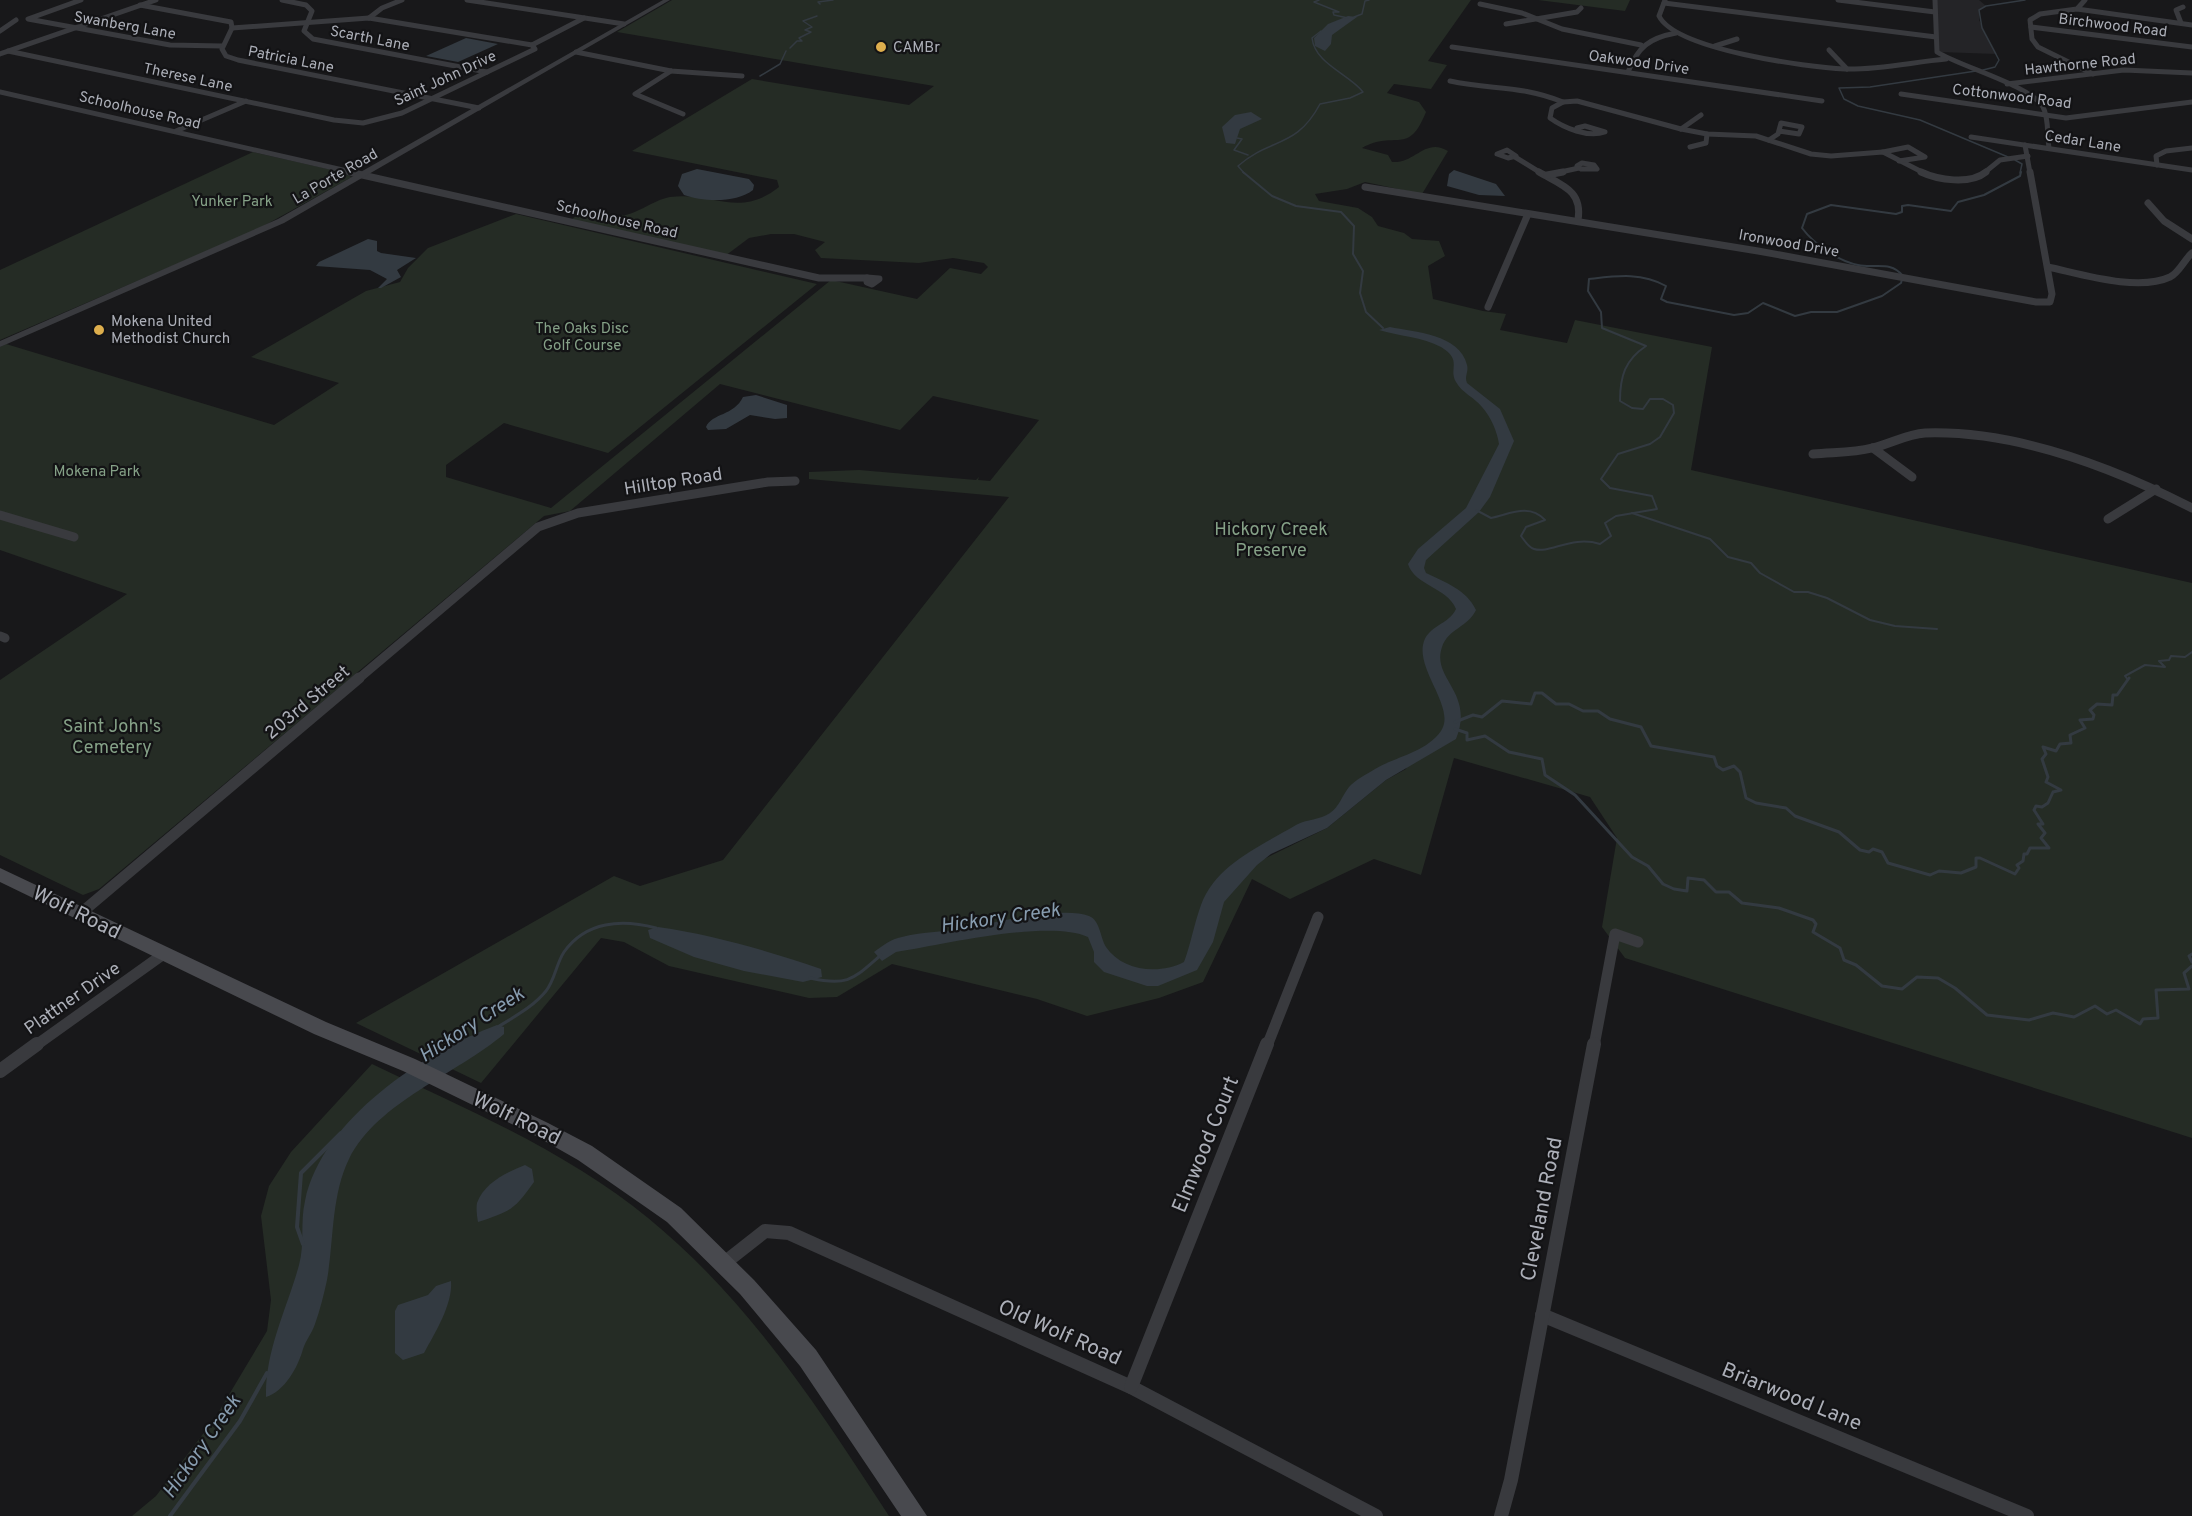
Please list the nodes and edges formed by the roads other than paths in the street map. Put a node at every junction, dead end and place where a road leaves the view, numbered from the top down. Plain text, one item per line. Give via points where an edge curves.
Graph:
1 (81, 0) edge
2 (156, 0) edge
3 (282, 0) edge
4 (402, 0) edge
5 (467, 0) edge
6 (667, 0) edge
7 (1838, 0) edge
8 (1935, 0) edge
9 (2085, 0) edge
10 (1665, 2) edge
11 (1480, 4) dead end
12 (140, 5) junction
13 (2183, 7) dead end
14 (1581, 8) dead end
15 (2077, 9) junction
16 (1935, 12) junction
17 (369, 18) junction
18 (584, 18) junction
19 (1535, 19) junction
20 (16, 20) dead end
21 (308, 21) junction
22 (2181, 23) junction
23 (624, 24) junction
24 (1506, 24) dead end
25 (2192, 25) edge
26 (2031, 27) junction
27 (232, 28) junction
28 (74, 29) junction
29 (0, 31) edge
30 (1676, 33) junction
31 (1936, 37) junction
32 (1737, 39) dead end
33 (1641, 45) junction
34 (222, 46) junction
35 (1715, 46) junction
36 (534, 47) junction
37 (1452, 47) dead end
38 (2192, 47) edge
39 (1829, 50) dead end
40 (8, 51) junction
41 (576, 52) junction
42 (1734, 52) junction
43 (0, 54) edge
44 (1725, 57) dead end
45 (1946, 59) junction
46 (1847, 69) junction
47 (671, 71) junction
48 (488, 72) junction
49 (1628, 72) junction
50 (2192, 73) edge
51 (2094, 74) junction
52 (742, 76) dead end
53 (1450, 81) dead end
54 (2007, 84) junction
55 (0, 93) edge
56 (1901, 94) dead end
57 (431, 99) junction
58 (246, 101) junction
59 (1822, 101) dead end
60 (1563, 102) junction
61 (2192, 102) edge
62 (479, 108) junction
63 (683, 114) dead end
64 (1701, 115) dead end
65 (2045, 115) junction
66 (363, 123) joint
67 (1577, 128) dead end
68 (1681, 129) junction
69 (1779, 131) dead end
70 (176, 132) junction
71 (1707, 134) junction
72 (1971, 137) dead end
73 (1769, 140) junction
74 (2025, 145) junction
75 (1690, 147) dead end
76 (2049, 148) junction
77 (2192, 148) edge
78 (1883, 152) junction
79 (2028, 156) junction
80 (1515, 157) dead end
81 (1899, 161) junction
82 (2157, 165) junction
83 (1579, 168) dead end
84 (2192, 170) edge
85 (363, 175) junction
86 (1547, 175) junction
87 (1365, 187) dead end
88 (2148, 203) dead end
89 (1528, 214) junction
90 (1578, 220) junction
91 (2192, 239) edge
92 (2192, 253) edge
93 (2048, 267) junction
94 (867, 278) dead end
95 (1488, 307) dead end
96 (0, 344) edge
97 (1873, 448) junction
98 (1813, 454) dead end
99 (1912, 477) dead end
100 (795, 481) dead end
101 (2156, 489) junction
102 (2192, 508) edge
103 (0, 515) edge
104 (556, 519) joint
105 (2108, 519) dead end
106 (74, 537) dead end
107 (0, 874) edge
108 (81, 913) junction
109 (1318, 917) dead end
110 (1638, 942) dead end
111 (165, 953) junction
112 (0, 1071) edge
113 (723, 1264) junction
114 (1542, 1315) junction
115 (1131, 1387) junction
116 (915, 1516) edge
117 (1376, 1516) edge
118 (1501, 1516) edge
119 (2027, 1516) edge

1 - 28 street, Swanberg Lane via 30,17
2 - 12 street
3 - 21 street, Scarth Lane via 309,7 312,11
4 - 17 street
5 - 18 street
6 - 23 street, La Porte Road
7 - 16 street
8 - 16 street
9 - 15 street
10 - 30 street via 1659,16
10 - 31 street
11 - 19 street
12 - 27 street, Patricia Lane via 221,18 231,22
12 - 28 street
13 - 22 street via 2176,10
14 - 19 street
15 - 22 street
15 - 26 street via 2032,17
16 - 31 street
17 - 21 street
17 - 36 street
18 - 23 street
18 - 36 street, Saint John Drive
19 - 24 street
19 - 33 street via 1582,34
20 - 29 street
21 - 27 street
21 - 48 street, Scarth Lane via 304,33 313,39
22 - 25 street
23 - 41 street, La Porte Road
26 - 38 street, Birchwood Road
26 - 51 street via 2032,39 2038,47
27 - 34 street, Patricia Lane
28 - 34 street, Swanberg Lane via 170,45
28 - 40 street
30 - 33 street
30 - 35 street
31 - 45 street via 1937,52
32 - 35 street
33 - 49 street
34 - 57 street, Patricia Lane via 224,54 238,60
35 - 42 street
36 - 48 street, Saint John Drive
37 - 49 street, Oakwood Drive
39 - 46 street
40 - 43 street
40 - 58 street, Therese Lane
41 - 47 street
41 - 62 street, La Porte Road
42 - 44 street
42 - 46 street
45 - 46 street
45 - 54 street
47 - 52 street
47 - 63 street via 636,94
48 - 57 street, Saint John Drive
49 - 59 street, Oakwood Drive
50 - 51 street, Hawthorne Road via 2140,69
51 - 54 street, Hawthorne Road
53 - 60 street via 1482,88 1539,92
54 - 65 street via 2040,102
55 - 70 street, Schoolhouse Road
56 - 65 street, Cottonwood Road
57 - 62 street, Patricia Lane
57 - 66 street, Saint John Drive via 402,113
58 - 66 street, Therese Lane
58 - 70 street
60 - 67 street via 1552,108 1550,118
60 - 68 street via 1591,104
61 - 65 street, Cottonwood Road via 2066,118
62 - 85 street, La Porte Road
64 - 68 street
65 - 76 street
68 - 71 street
69 - 73 street
70 - 85 street, Schoolhouse Road
71 - 73 street via 1743,134
71 - 75 street via 1706,143
72 - 74 street, Cedar Lane
73 - 78 street via 1811,154
74 - 76 street, Cedar Lane
74 - 79 street, Ironwood Drive
76 - 82 street, Cedar Lane
77 - 82 street via 2162,152 2156,156
78 - 81 street
78 - 81 street via 1907,147 1925,157
79 - 81 street via 2000,160 1982,175 1952,180 1933,178
79 - 93 street, Ironwood Drive
80 - 86 street
82 - 84 street, Cedar Lane
83 - 86 street
85 - 94 street, Schoolhouse Road via 819,278
85 - 96 street, La Porte Road via 253,236
86 - 90 street via 1578,198
87 - 89 street, Ironwood Drive
88 - 91 street via 2164,221
89 - 90 street, Ironwood Drive
89 - 95 street
90 - 93 street, Ironwood Drive via 2036,302 2050,302
92 - 93 street via 2169,277 2156,281
97 - 98 street
97 - 99 street
97 - 101 street via 1923,433 1966,436 2052,453 2126,475
100 - 104 street, Hilltop Road via 768,482
101 - 102 street
101 - 105 street
103 - 106 street
104 - 108 street, 203rd Street via 538,527
107 - 108 main road, Wolf Road
108 - 111 main road, Wolf Road
109 - 115 street, Elmwood Court
110 - 114 street, Cleveland Road via 1615,934
111 - 112 street, Plattner Drive
111 - 113 main road, Wolf Road via 320,1028 409,1065 585,1153 674,1215
113 - 115 street, Old Wolf Road via 765,1230 789,1233
113 - 116 main road, Wolf Road via 808,1358
114 - 118 street, Cleveland Road
114 - 119 street, Briarwood Lane
115 - 117 street, Old Wolf Road

